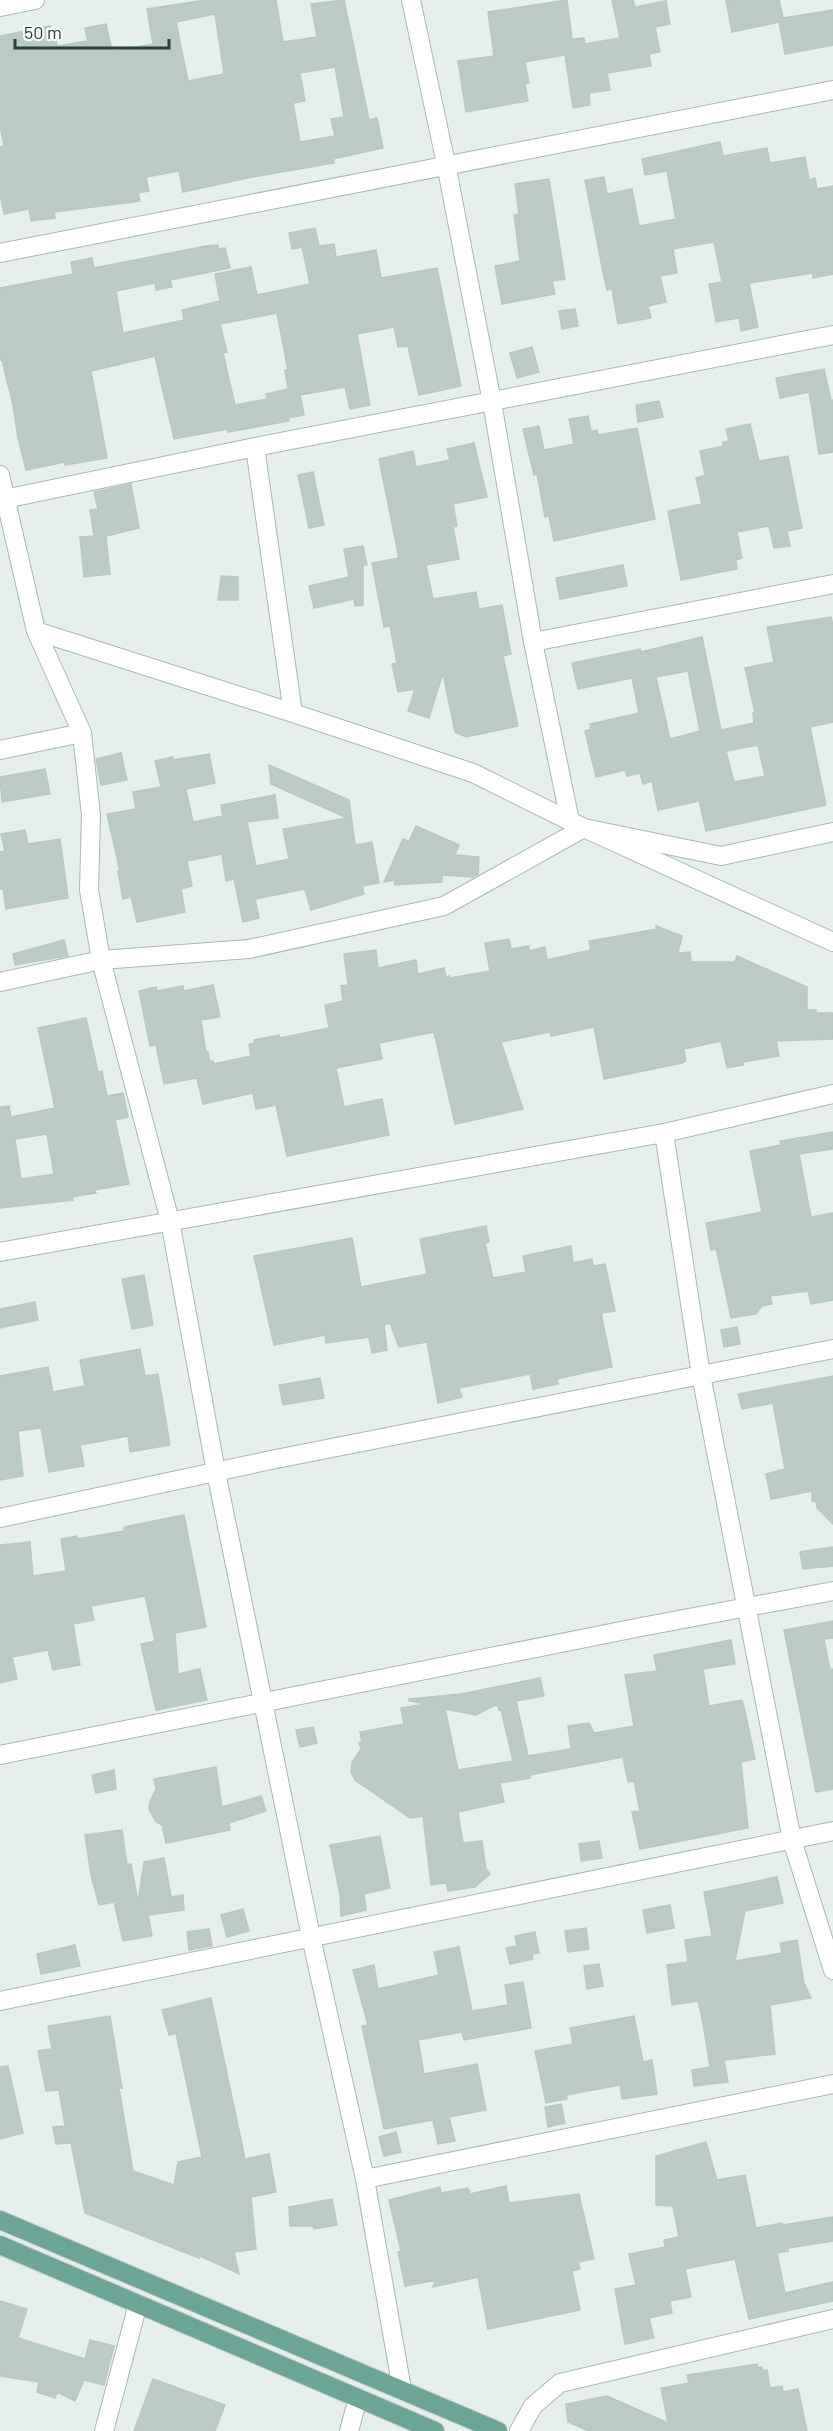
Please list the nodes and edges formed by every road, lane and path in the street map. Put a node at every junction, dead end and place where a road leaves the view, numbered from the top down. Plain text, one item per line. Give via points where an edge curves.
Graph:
1 (36, 0) edge
2 (411, 0) edge
3 (0, 7) edge
4 (833, 90) edge
5 (446, 164) junction
6 (0, 253) edge
7 (833, 335) edge
8 (492, 402) junction
9 (255, 447) junction
10 (0, 475) edge
11 (2, 500) edge
12 (833, 584) edge
13 (36, 632) junction
14 (533, 642) junction
15 (292, 713) junction
16 (82, 733) junction
17 (0, 750) edge
18 (577, 825) junction
19 (833, 832) edge
20 (833, 942) edge
21 (101, 960) junction
22 (0, 982) edge
23 (833, 1094) edge
24 (664, 1133) junction
25 (170, 1221) junction
26 (0, 1252) edge
27 (833, 1349) edge
28 (701, 1375) junction
29 (216, 1472) junction
30 (0, 1518) edge
31 (833, 1591) edge
32 (747, 1607) junction
33 (263, 1702) junction
34 (0, 1755) edge
35 (833, 1831) edge
36 (792, 1840) junction
37 (311, 1937) junction
38 (833, 1970) edge
39 (0, 2001) edge
40 (833, 2084) edge
41 (365, 2179) junction
42 (0, 2220) edge
43 (0, 2245) edge
44 (138, 2304) junction
45 (833, 2319) edge
46 (402, 2389) junction
47 (358, 2398) junction
48 (104, 2431) edge
49 (349, 2431) edge
50 (435, 2431) edge
51 (498, 2431) edge
52 (519, 2431) edge

1 - 3 street
2 - 5 street
4 - 5 street
5 - 6 street
5 - 8 street
7 - 8 street
8 - 9 street
8 - 14 street
9 - 11 street
9 - 15 street
10 - 11 street
11 - 13 street
12 - 14 street
13 - 15 street
13 - 16 street
14 - 18 street
15 - 18 street via 473,773
16 - 17 street
16 - 21 street via 91,815 89,890
18 - 19 street via 720,856
18 - 20 street
18 - 21 street via 444,906 249,949
21 - 22 street
21 - 25 street
23 - 24 street
24 - 25 street
24 - 28 street
25 - 26 street
25 - 29 street
27 - 28 street
28 - 29 street
28 - 32 street
29 - 30 street
29 - 33 street
31 - 32 street
32 - 33 street
32 - 36 street
33 - 34 street
33 - 37 street
35 - 36 street
36 - 37 street
36 - 38 street
37 - 39 street
37 - 41 street
40 - 41 street
41 - 46 street
42 - 46 main road
43 - 44 main road
44 - 47 main road
44 - 48 street
45 - 52 street via 560,2383 533,2406
46 - 51 main road
47 - 49 street
47 - 50 main road

